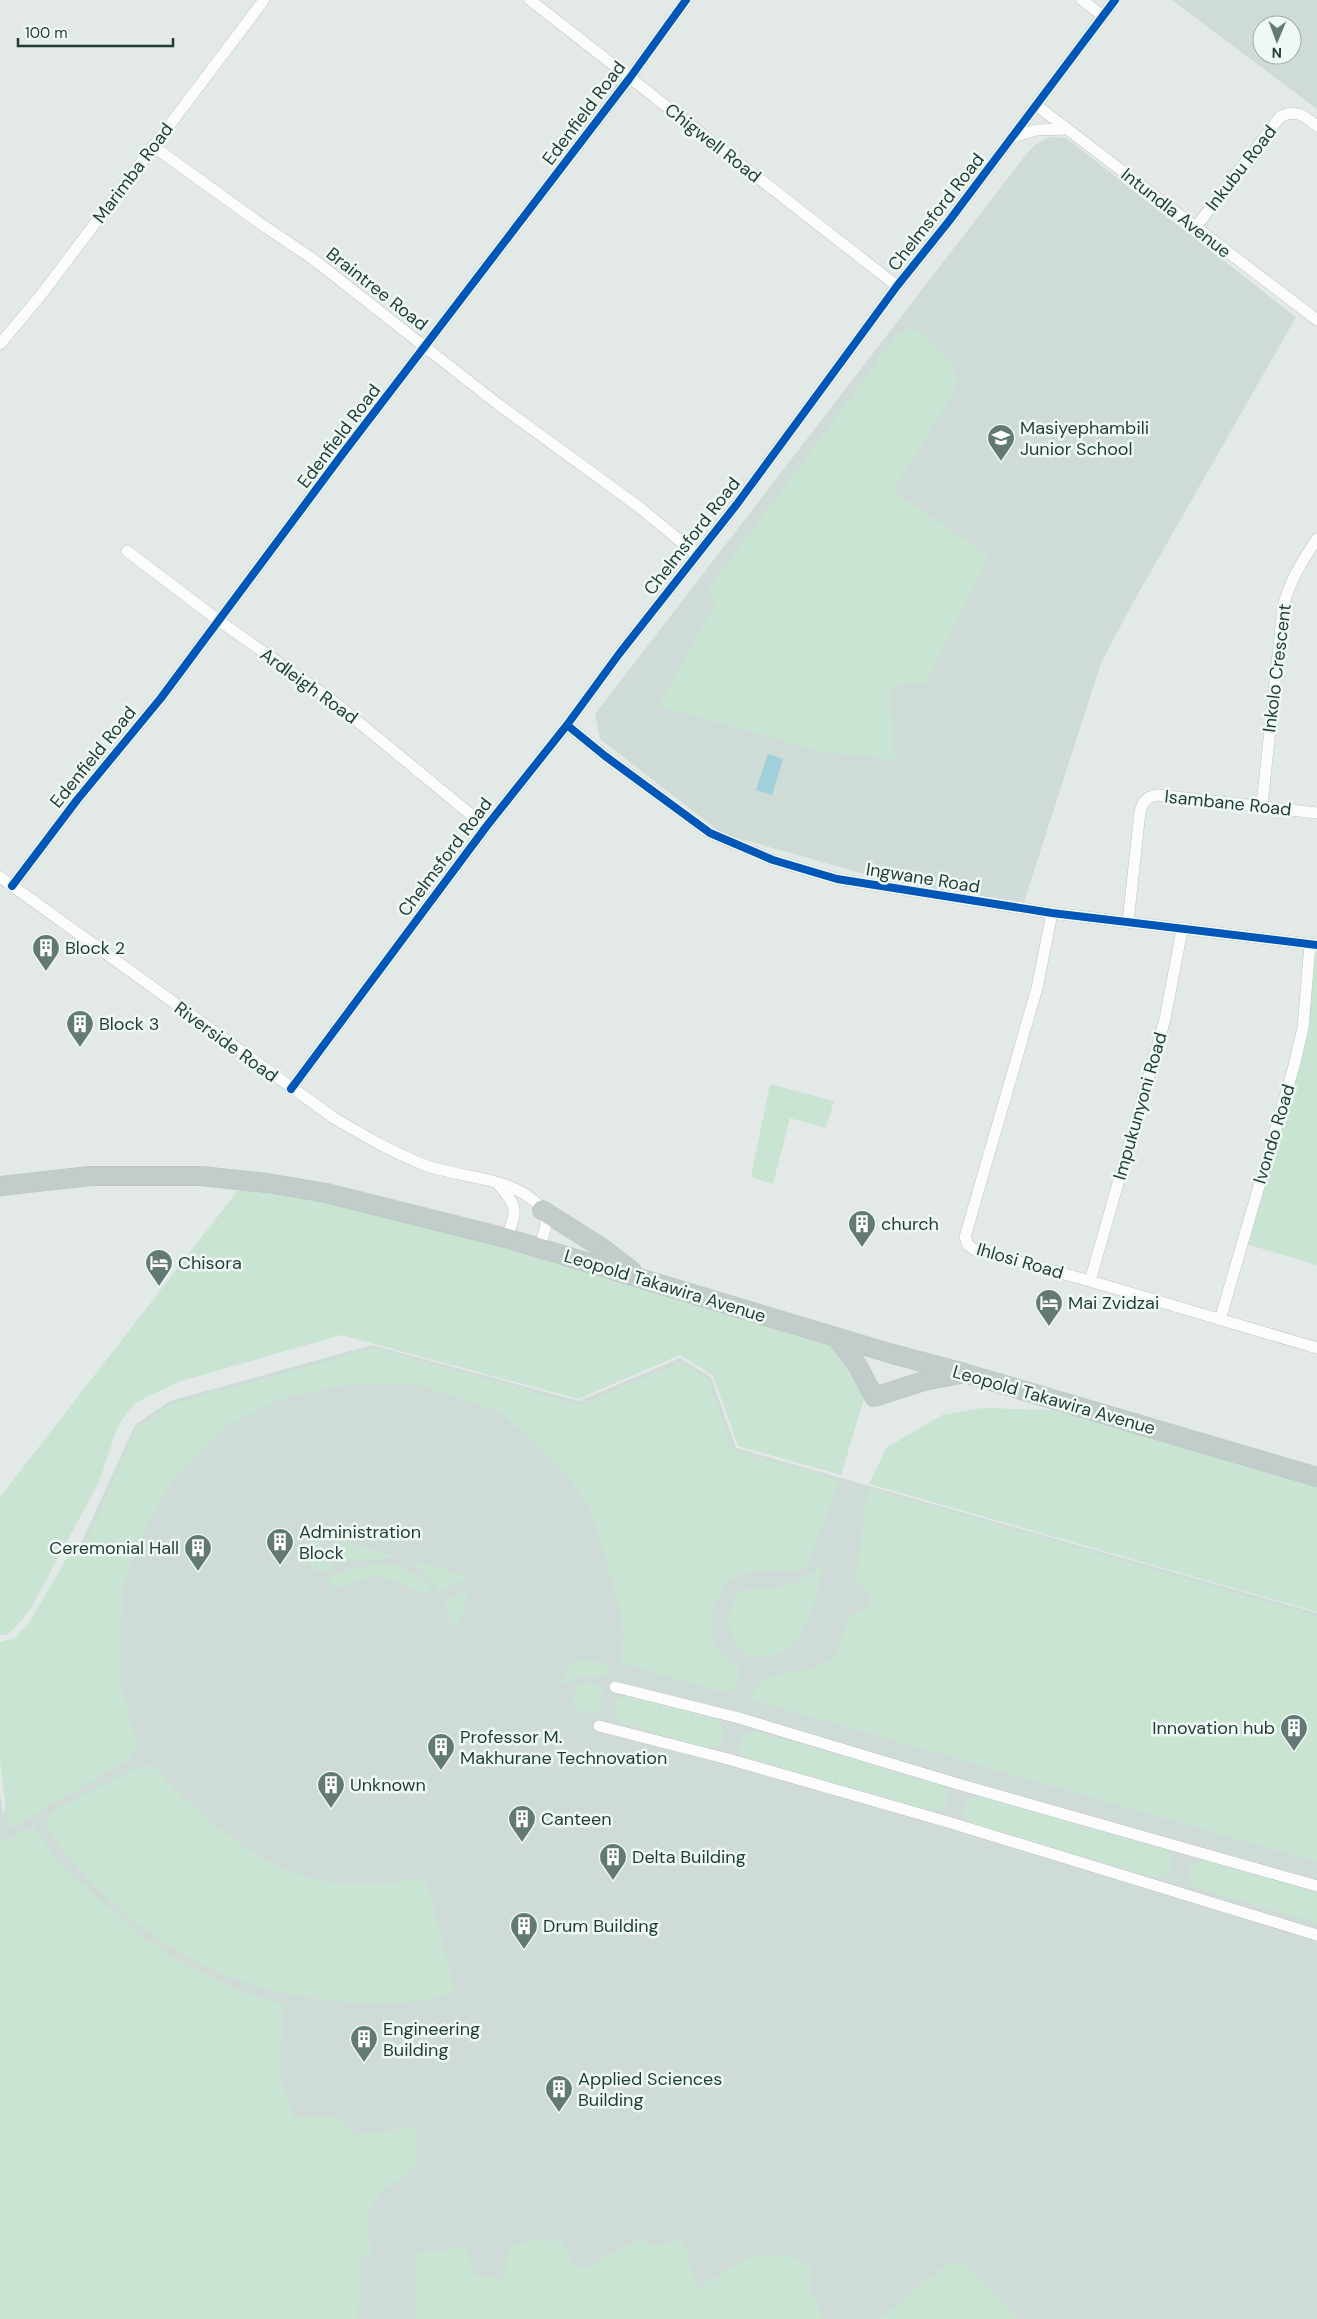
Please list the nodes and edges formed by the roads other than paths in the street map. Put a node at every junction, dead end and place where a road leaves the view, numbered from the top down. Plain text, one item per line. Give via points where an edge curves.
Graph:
1 (264, 0) edge
2 (530, 0) edge
3 (686, 0) edge
4 (1082, 0) edge
5 (1115, 0) edge
6 (1102, 16) junction
7 (629, 79) junction
8 (1036, 105) junction
9 (1317, 126) edge
10 (1067, 129) junction
11 (1013, 138) junction
12 (153, 146) junction
13 (1195, 228) junction
14 (897, 286) junction
15 (1317, 320) edge
16 (0, 344) edge
17 (426, 347) junction
18 (1317, 539) edge
19 (127, 551) dead end
20 (696, 554) junction
21 (218, 620) junction
22 (567, 725) junction
23 (1262, 805) junction
24 (1317, 813) edge
25 (486, 827) junction
26 (0, 877) edge
27 (12, 886) junction
28 (1052, 913) junction
29 (1128, 922) junction
30 (1182, 930) junction
31 (1313, 945) edge
32 (291, 1089) junction
33 (497, 1183) junction
34 (0, 1186) edge
35 (542, 1210) junction
36 (506, 1238) junction
37 (539, 1248) junction
38 (638, 1277) junction
39 (1090, 1280) junction
40 (1220, 1320) junction
41 (836, 1337) junction
42 (1317, 1348) edge
43 (964, 1373) junction
44 (1317, 1477) edge
45 (615, 1687) dead end
46 (600, 1726) dead end
47 (1317, 1886) edge
48 (1317, 1935) edge

1 - 12 street, Marimba Road
2 - 7 street, Chigwell Road
3 - 7 street, Edenfield Road
4 - 6 street
5 - 6 street, Chelmsford Road
6 - 8 street, Chelmsford Road
7 - 14 street, Chigwell Road
7 - 17 street, Edenfield Road
8 - 10 street, Intundla Avenue
8 - 11 street, Chelmsford Road
9 - 13 street, Inkubu Road via 1296,112 1280,118
10 - 11 street via 1036,130
10 - 13 street, Intundla Avenue
11 - 14 street, Chelmsford Road
12 - 16 street, Marimba Road
12 - 17 street, Braintree Road via 300,249
13 - 15 street, Intundla Avenue
14 - 20 street, Chelmsford Road via 737,504
17 - 20 street, Braintree Road via 639,507
17 - 21 street, Edenfield Road
18 - 23 street, Inkolo Crescent via 1288,588 1283,608
19 - 21 street, Ardleigh Road
20 - 22 street, Chelmsford Road
21 - 25 street, Ardleigh Road via 333,701
21 - 27 street, Edenfield Road via 161,698
22 - 25 street, Chelmsford Road
22 - 28 street, Ingwane Road via 696,824 773,860 871,886
23 - 24 street, Isambane Road
23 - 29 street, Isambane Road via 1158,795 1145,799 1140,812
25 - 32 street, Chelmsford Road
26 - 27 street, Riverside Road
27 - 32 street, Riverside Road
28 - 29 street, Ingwane Road
28 - 39 street, Ihlosi Road via 1037,988 965,1237 971,1248
29 - 30 street, Ingwane Road
30 - 31 street, Ingwane Road
30 - 39 street, Impukunyoni Road via 1165,1019
31 - 40 street, Ivondo Road via 1301,1037
32 - 33 street, Riverside Road via 342,1123 405,1156 461,1176
33 - 35 street, Riverside Road via 522,1194
33 - 36 street via 512,1200 514,1210
34 - 36 highway, Leopold Takawira Avenue via 90,1176 201,1176 326,1193
35 - 37 street via 546,1219
35 - 38 highway via 602,1248
36 - 37 highway, Leopold Takawira Avenue
37 - 38 highway, Leopold Takawira Avenue
38 - 41 highway, Leopold Takawira Avenue
39 - 40 street, Ihlosi Road
40 - 42 street, Ihlosi Road
41 - 43 highway, Leopold Takawira Avenue
41 - 43 highway via 866,1379 874,1398
43 - 44 highway, Leopold Takawira Avenue
45 - 47 street via 738,1718
46 - 48 street via 948,1822

